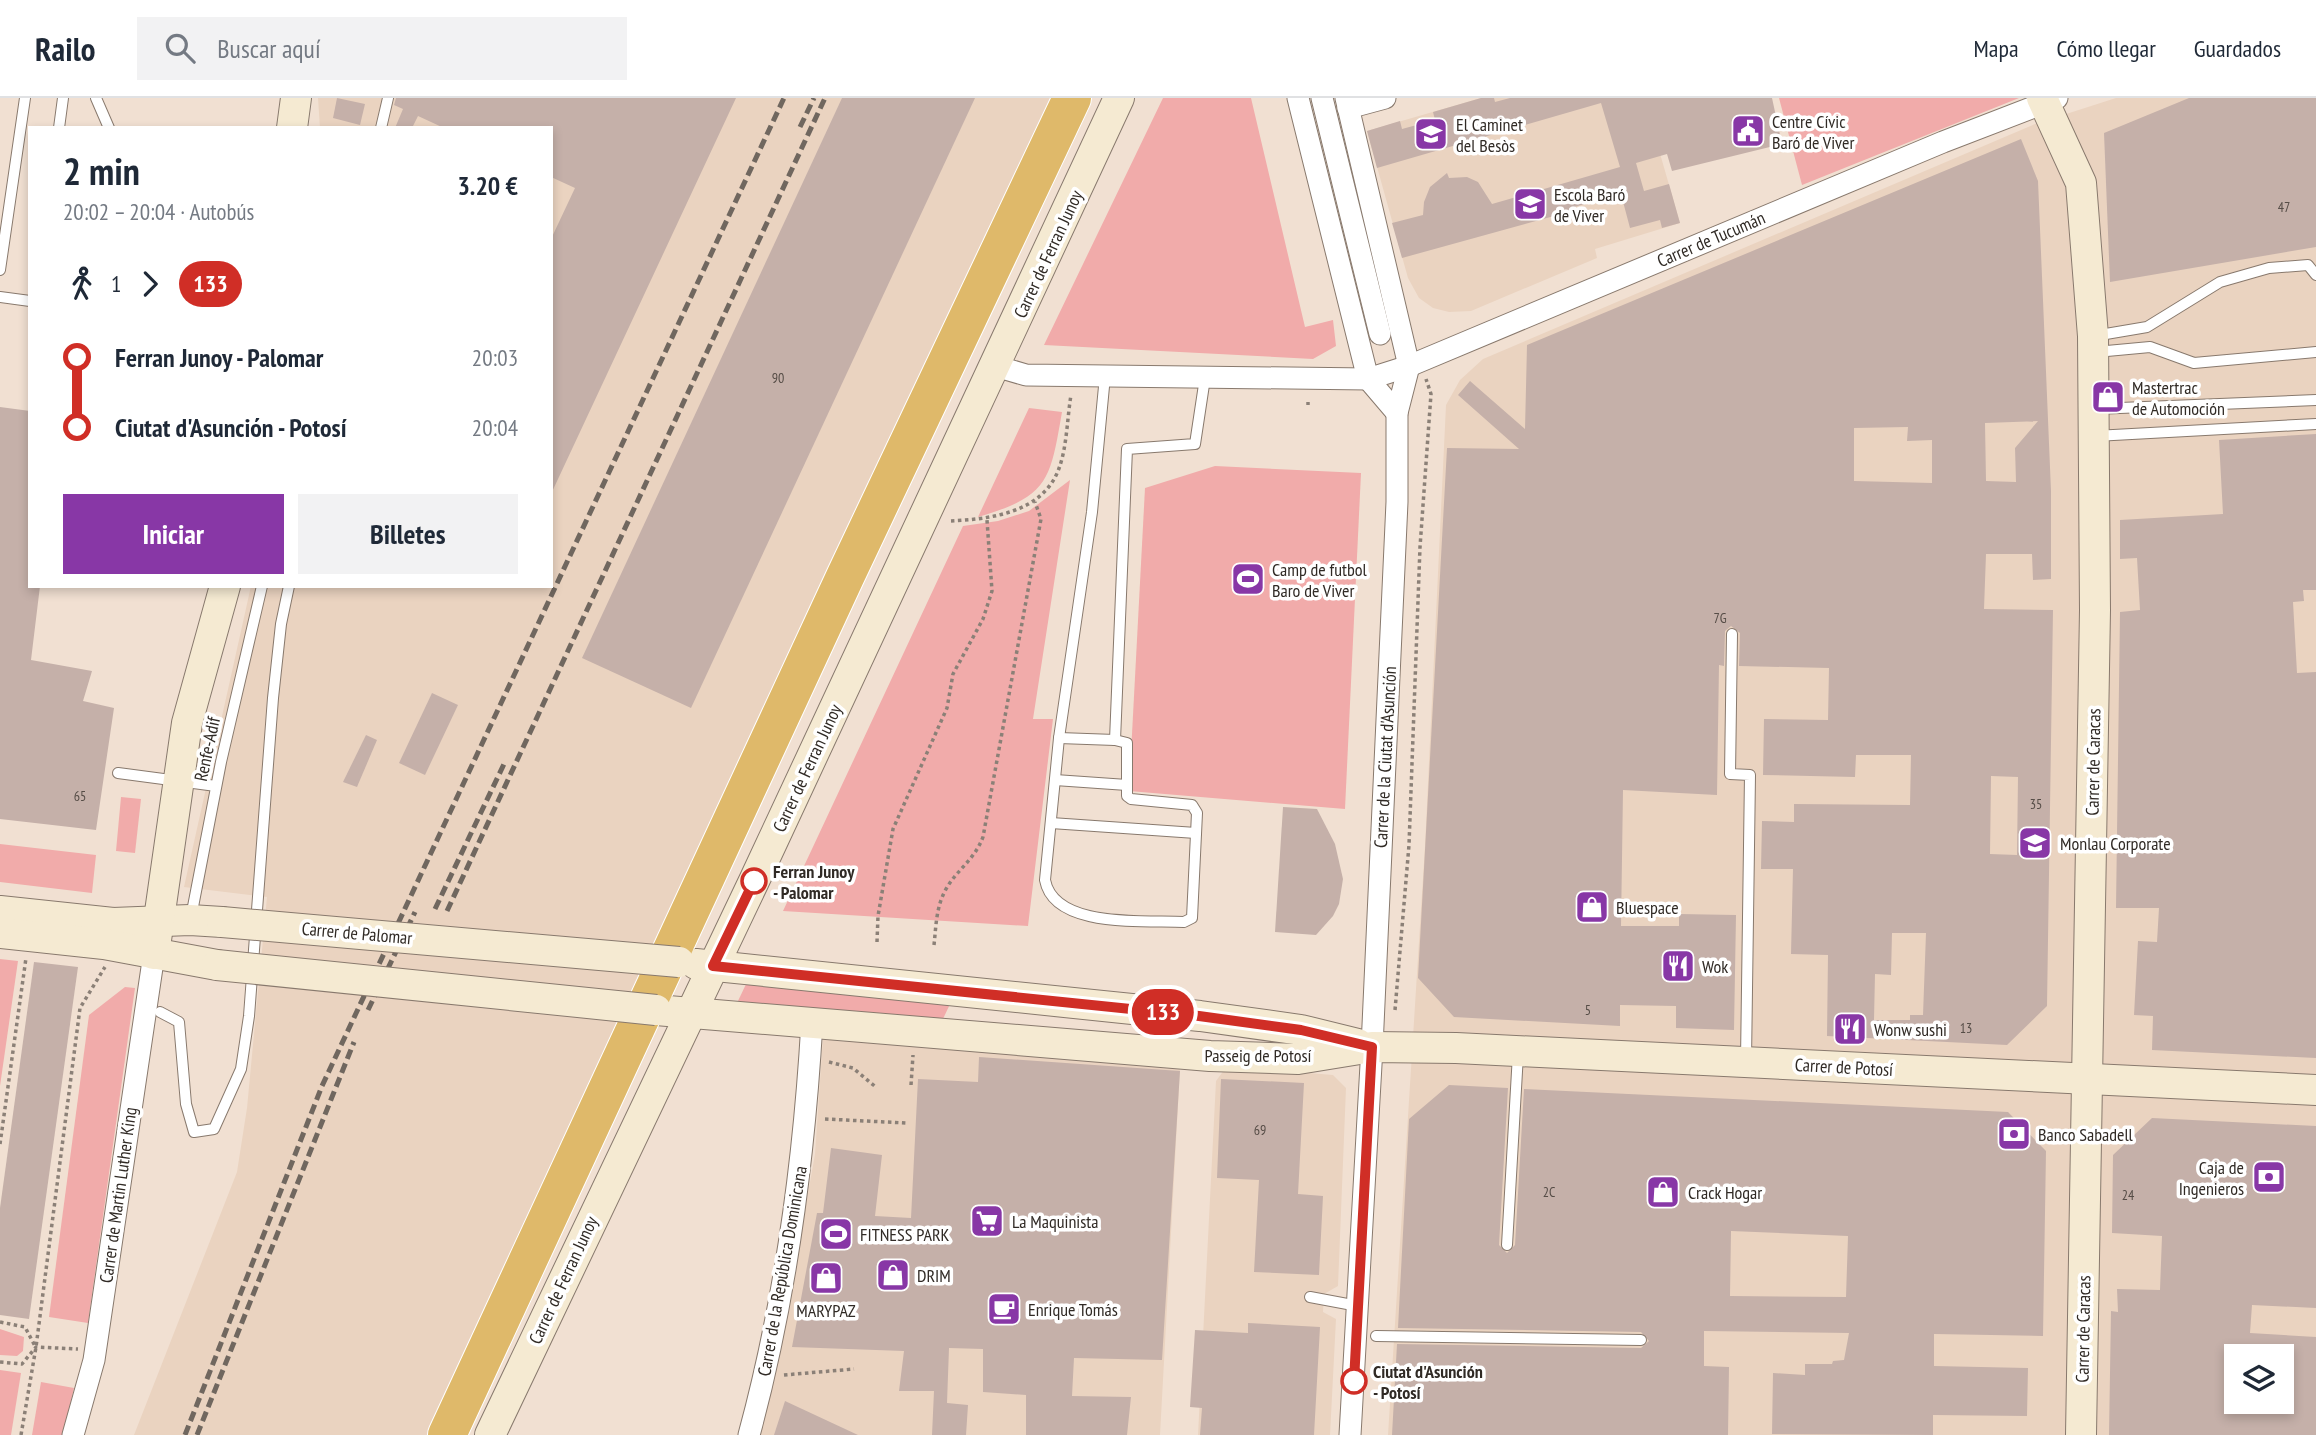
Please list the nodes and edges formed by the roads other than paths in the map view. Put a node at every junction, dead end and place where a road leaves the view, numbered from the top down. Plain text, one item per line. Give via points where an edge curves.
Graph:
1 (25, 98) edge
2 (63, 98) edge
3 (296, 98) edge
4 (388, 98) edge
5 (1072, 98) edge
6 (1119, 98) edge
7 (1298, 98) edge
8 (1322, 98) edge
9 (1385, 98) edge
10 (2048, 100) edge
11 (98, 103) edge
12 (1347, 103) edge
13 (59, 126) edge
14 (98, 126) edge
15 (108, 126) edge
16 (292, 126) edge
17 (381, 126) edge
18 (0, 270) edge
19 (2316, 275) edge
20 (0, 297) edge
21 (28, 301) edge
22 (2147, 327) junction
23 (1380, 334) dead end
24 (2093, 344) junction
25 (2150, 348) junction
26 (2316, 352) edge
27 (995, 366) junction
28 (1409, 366) junction
29 (1105, 376) junction
30 (1206, 378) junction
31 (1367, 379) junction
32 (2316, 400) edge
33 (1397, 413) junction
34 (2095, 423) junction
35 (2316, 424) edge
36 (224, 588) edge
37 (262, 588) edge
38 (289, 588) edge
39 (1732, 634) dead end
40 (1059, 738) junction
41 (1115, 740) junction
42 (118, 773) dead end
43 (179, 779) junction
44 (1055, 780) junction
45 (1126, 785) junction
46 (216, 786) junction
47 (1051, 823) junction
48 (1196, 834) junction
49 (0, 911) edge
50 (190, 920) junction
51 (160, 922) junction
52 (0, 933) edge
53 (154, 954) junction
54 (713, 966) junction
55 (160, 1012) dead end
56 (690, 1012) junction
57 (813, 1022) junction
58 (1372, 1047) junction
59 (1518, 1051) junction
60 (1746, 1062) junction
61 (2087, 1080) junction
62 (2316, 1090) edge
63 (1507, 1245) dead end
64 (1310, 1297) dead end
65 (1358, 1306) junction
66 (1376, 1336) dead end
67 (1641, 1340) dead end
68 (73, 1435) edge
69 (447, 1435) edge
70 (490, 1435) edge
71 (749, 1435) edge
72 (1350, 1435) edge
73 (2081, 1435) edge

1 - 18 lane
2 - 13 lane
3 - 16 street
4 - 17 lane
5 - 69 highway
6 - 27 street, Carrer de Ferran Junoy
7 - 31 street
8 - 23 street
9 - 12 street
10 - 24 street, Carrer de Caracas via 2081,183
10 - 28 street, Carrer de Tucumán
11 - 14 lane
11 - 15 lane
12 - 28 street
19 - 22 lane via 2308,265 2269,268 2220,282
20 - 21 lane
22 - 24 lane
22 - 25 lane
24 - 25 lane
24 - 34 street, Carrer de Caracas
25 - 26 lane via 2194,363
27 - 29 street, Carrer de Tucumán via 1026,375
27 - 54 street, Carrer de Ferran Junoy
28 - 31 street, Carrer de Tucumán
28 - 33 street
29 - 30 street, Carrer de Tucumán
29 - 40 lane
30 - 31 street, Carrer de Tucumán
30 - 41 lane via 1195,444 1127,449
31 - 33 street
32 - 34 lane
33 - 58 street, Carrer de la Ciutat d'Asunción via 1398,478
34 - 35 lane
34 - 61 street, Carrer de Caracas
36 - 43 street via 187,723
37 - 46 lane, Renfe-Adif
38 - 55 lane via 273,698 249,1016 241,1069 214,1129 194,1132 186,1104 179,1022
39 - 60 lane via 1730,774 1749,775
40 - 41 lane
40 - 44 lane
41 - 45 lane via 1129,747
42 - 43 lane
43 - 46 lane
43 - 51 street
44 - 45 lane
44 - 47 lane
45 - 48 lane via 1130,799 1192,805 1197,813
46 - 50 lane, Renfe-Adif
47 - 48 lane
47 - 48 lane via 1045,866 1048,893 1061,907 1080,916 1192,919
49 - 51 street, Carrer de Palomar via 113,923
50 - 51 street, Carrer de Palomar
50 - 54 street, Carrer de Palomar, bridge
51 - 53 street
52 - 53 street
53 - 56 street, bridge via 217,965
53 - 68 street, Carrer de Martin Luther King via 95,1352
54 - 56 street, Carrer de Ferran Junoy
54 - 58 street, Passeig de Potosí via 1199,1016 1301,1030
56 - 57 street, Passeig de Potosí
56 - 70 street, Carrer de Ferran Junoy
57 - 58 street, Passeig de Potosí via 1210,1056 1298,1059
57 - 71 street, Carrer de la República Dominicana via 806,1131 792,1238
58 - 59 street, Carrer de Potosí
58 - 65 street, Carrer de la Ciutat d'Asunción
59 - 60 street, Carrer de Potosí
59 - 63 lane
60 - 61 street, Carrer de Potosí
61 - 62 street, Carrer de Potosí
61 - 73 street, Carrer de Caracas
64 - 65 lane
65 - 72 street, Carrer de la Ciutat d'Asunción
66 - 67 lane

